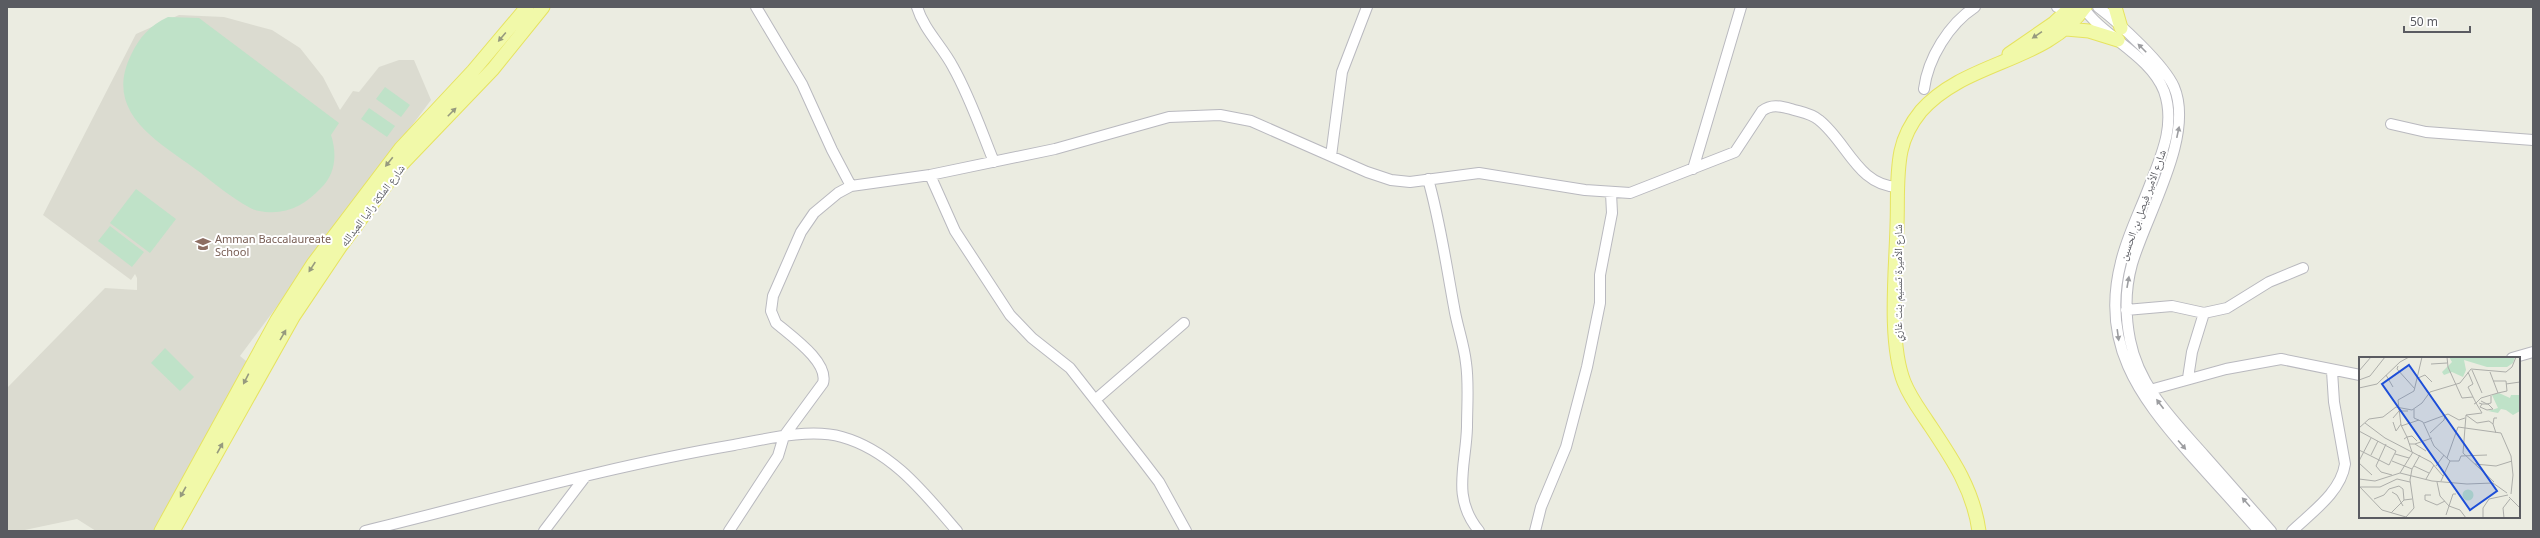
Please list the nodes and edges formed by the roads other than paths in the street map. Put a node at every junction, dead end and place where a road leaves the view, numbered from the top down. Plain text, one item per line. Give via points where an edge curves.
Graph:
1 (527, 7) edge
2 (543, 7) edge
3 (756, 7) edge
4 (917, 7) edge
5 (1367, 7) edge
6 (1741, 7) edge
7 (1975, 7) edge
8 (2098, 7) edge
9 (2115, 7) edge
10 (2067, 8) edge
11 (2084, 8) edge
12 (2066, 29) junction
13 (2120, 34) junction
14 (1998, 62) junction
15 (1924, 89) dead end
16 (2391, 124) dead end
17 (2533, 140) edge
18 (1331, 156) junction
19 (994, 162) junction
20 (1694, 169) junction
21 (930, 175) junction
22 (1428, 179) junction
23 (851, 186) junction
24 (1898, 187) junction
25 (1611, 193) junction
26 (2303, 268) dead end
27 (2126, 310) junction
28 (2204, 313) junction
29 (1184, 323) dead end
30 (2533, 352) edge
31 (2516, 357) edge
32 (2332, 371) junction
33 (2359, 376) edge
34 (2188, 378) junction
35 (2150, 390) junction
36 (1095, 400) junction
37 (784, 436) junction
38 (585, 477) junction
39 (161, 531) edge
40 (173, 531) edge
41 (365, 531) edge
42 (544, 531) edge
43 (729, 531) edge
44 (958, 531) edge
45 (1186, 531) edge
46 (1479, 531) edge
47 (1535, 531) edge
48 (1979, 531) edge
49 (2259, 531) edge
50 (2271, 531) edge
51 (2292, 531) edge

1 -> 39 main road, شارع الملكة رانيا العبدالله via 473,71 401,148 313,264 277,320
40 -> 2 main road, شارع الملكة رانيا العبدالله via 293,317 340,248 400,166 493,69
3 - 23 street via 802,84
4 - 19 street via 920,17 953,66
5 - 18 street via 1347,53 1342,72
6 - 20 street
7 - 15 street via 1959,18 1933,58 1927,71
8 - 13 street, شارع الأمير فيصل بن الحسين
9 - 13 main road
10 -> 14 main road, شارع الأميرة تسنيم بنت غازي via 2054,23
11 - 12 main road, شارع الأميرة تسنيم بنت غازي
11 - 13 street, شارع الأمير فيصل بن الحسين
12 - 13 main road
12 - 14 main road, شارع الأميرة تسنيم بنت غازي via 2028,52
27 -> 13 street, شارع الأمير فيصل بن الحسين via 2133,262 2169,165 2180,118 2177,98 2170,79 2162,69
13 -> 49 street, شارع الأمير فيصل بن الحسين via 2159,83 2167,100 2169,117 2164,148 2121,262 2115,306 2120,349 2133,380 2150,407
14 - 24 main road, شارع الأميرة تسنيم بنت غازي via 1956,83 1922,110 1903,144
16 - 17 street via 2426,132
18 - 19 street via 1251,121 1207,115 1169,117 1055,149
18 - 22 street via 1391,180
19 - 21 street
20 - 24 street via 1735,152 1762,111 1779,106 1816,117 1867,176 1887,187
20 - 25 street via 1641,190
21 - 23 street
21 - 36 street via 955,231 1010,315 1029,335 1070,368
22 - 25 street via 1484,174
22 - 46 street via 1438,216 1466,362 1467,428 1462,500 1469,518
23 - 37 street via 825,203 807,221 773,296 771,311 776,323 818,362 824,373 823,383 818,392
24 - 48 main road, شارع الأميرة تسنيم بنت غازي via 1896,326 1899,366 1911,397 1963,476 1974,504
25 - 47 street via 1612,213 1600,275 1600,303 1587,367 1566,447 1541,507
26 - 28 street via 2269,282 2227,308
27 - 28 street via 2172,306
27 - 35 street, شارع الأمير فيصل بن الحسين via 2134,355
28 - 34 street via 2192,352
29 - 36 street
30 - 31 street
32 - 33 street
32 - 34 street via 2281,359
32 - 51 street via 2344,471 2335,489
34 - 35 street
50 -> 35 street, شارع الأمير فيصل بن الحسين
36 - 45 street via 1159,482
37 - 38 street via 697,451
37 - 43 street via 778,456
37 - 44 street via 840,437 866,446 899,469
38 - 41 street
38 - 42 street

